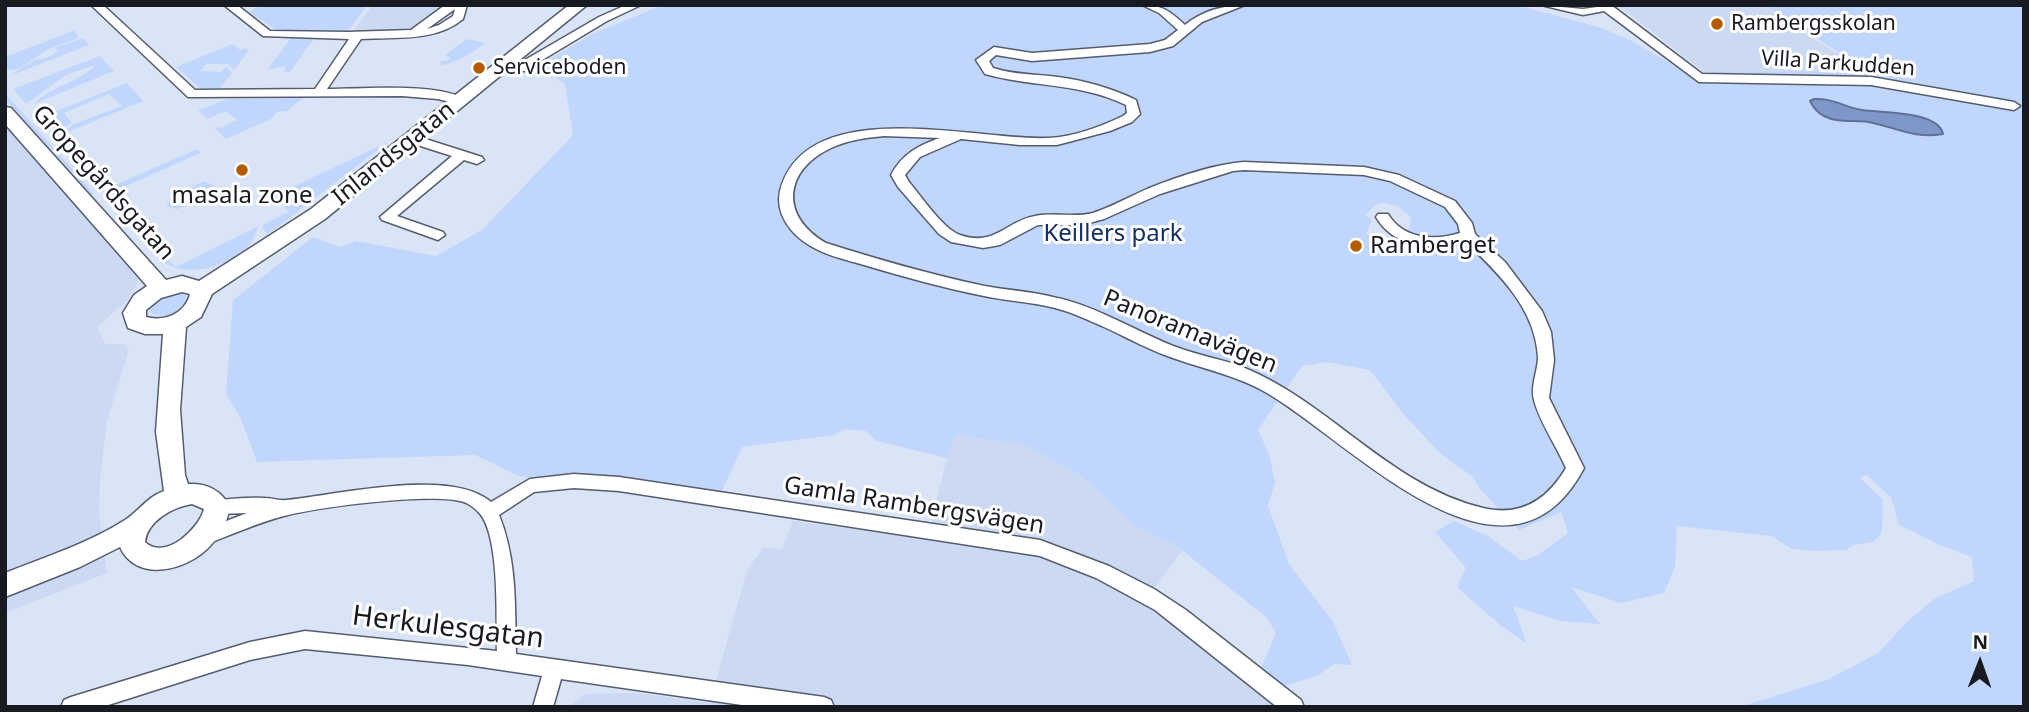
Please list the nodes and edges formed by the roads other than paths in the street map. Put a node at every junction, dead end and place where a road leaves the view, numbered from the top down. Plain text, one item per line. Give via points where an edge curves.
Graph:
1 (96, 5) edge
2 (229, 5) edge
3 (453, 5) edge
4 (461, 5) edge
5 (579, 5) edge
6 (636, 5) edge
7 (1147, 5) edge
8 (1240, 5) edge
9 (1546, 5) edge
10 (1605, 6) edge
11 (1184, 30) junction
12 (414, 33) junction
13 (358, 36) junction
14 (503, 66) junction
15 (319, 92) junction
16 (460, 101) junction
17 (2014, 106) dead end
18 (5, 112) edge
19 (958, 136) junction
20 (412, 139) junction
21 (462, 155) junction
22 (477, 160) dead end
23 (1383, 217) dead end
24 (438, 235) dead end
25 (1468, 236) junction
26 (162, 289) junction
27 (200, 291) junction
28 (175, 323) junction
29 (178, 496) junction
30 (217, 508) junction
31 (284, 508) junction
32 (489, 512) junction
33 (135, 537) junction
34 (204, 537) junction
35 (5, 585) edge
36 (508, 662) junction
37 (554, 670) junction
38 (71, 707) edge
39 (543, 707) edge
40 (824, 707) edge
41 (1294, 707) edge

1 - 15 street via 188,92
2 - 13 street via 267,34
3 - 12 street
4 - 12 street via 459,17 443,29
5 - 14 street, Inlandsgatan
6 - 14 street via 520,68
7 - 11 street via 1163,11
8 - 11 street, Panoramavägen
9 - 10 street via 1583,12
10 - 17 street, Villa Parkudden via 1699,78 1884,82
11 - 19 street, Panoramavägen via 1168,43 1128,51 1032,57 989,53 982,60 989,71 1013,78 1060,81 1120,97 1132,103 1134,114 1059,141
12 - 13 street
13 - 15 street
14 - 16 street, Inlandsgatan
15 - 16 street via 438,94
16 - 20 street, Inlandsgatan
18 - 26 street, Gropegårdsgatan
19 - 25 street, Panoramavägen via 923,149 902,165 898,175 936,224 956,239 971,243 995,242 1036,220 1099,216 1155,191 1244,166 1348,169 1394,178 1450,204 1465,223
19 - 25 street, Panoramavägen via 865,133 827,144 807,158 793,177 786,200 791,218 809,240 821,246 973,289 1070,307 1171,352 1240,373 1275,389 1383,470 1433,498 1485,516 1517,517 1539,512 1556,498 1575,468 1541,398 1546,360 1543,332 1534,311 1509,276
20 - 21 street
20 - 27 street, Inlandsgatan via 318,214
21 - 22 street
21 - 24 street via 387,217
23 - 25 street via 1390,229 1421,241 1452,242
26 - 27 street via 188,285
26 - 28 street via 139,303 134,319 147,327
27 - 28 street via 197,307
28 - 29 street via 169,452
29 - 30 street via 204,495
29 - 33 street via 152,509
30 - 31 street
30 - 34 street
31 - 32 street via 356,498 453,493 481,503
31 - 34 street
32 - 36 street via 501,558
32 - 41 street, Gamla Rambergsvägen via 530,486 574,481 1040,548 1136,589 1200,632
33 - 34 street via 140,555 164,558
33 - 35 street
36 - 37 street, Herkulesgatan
36 - 38 street, Herkulesgatan via 305,640 250,651
37 - 39 street
37 - 40 street, Herkulesgatan

